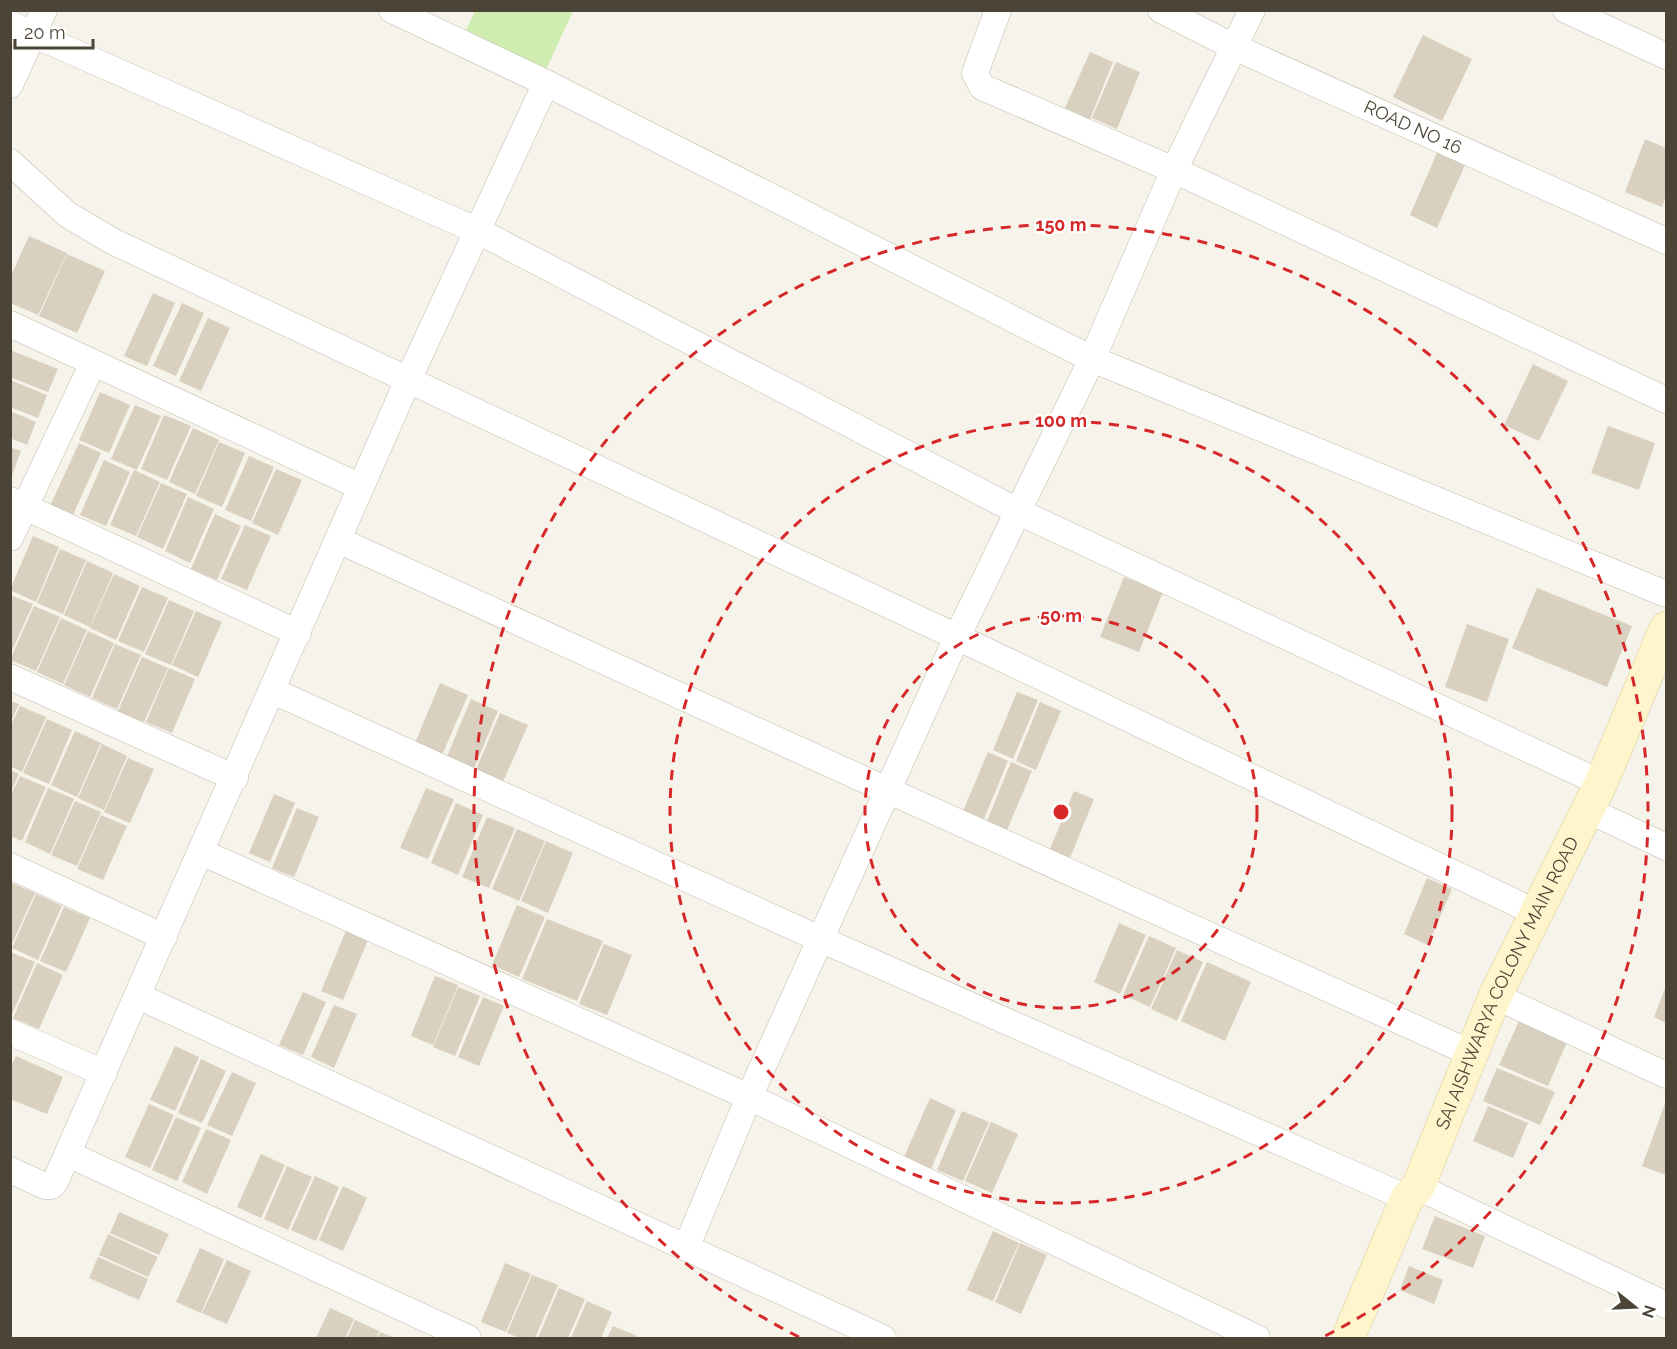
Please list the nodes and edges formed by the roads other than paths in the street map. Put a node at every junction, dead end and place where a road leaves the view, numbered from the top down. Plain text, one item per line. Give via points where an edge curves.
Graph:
1 (44, 10) edge
2 (392, 10) edge
3 (998, 10) edge
4 (1161, 10) edge
5 (1252, 10) edge
6 (1566, 10) edge
7 (22, 29) edge
8 (1234, 47) junction
9 (1666, 56) edge
10 (546, 83) junction
11 (10, 85) edge
12 (10, 162) edge
13 (1174, 170) junction
14 (478, 231) junction
15 (1666, 241) edge
16 (10, 324) edge
17 (1092, 359) junction
18 (93, 363) junction
19 (408, 381) junction
20 (1666, 400) edge
21 (362, 487) junction
22 (18, 503) edge
23 (1019, 512) junction
24 (10, 538) edge
25 (338, 540) junction
26 (1666, 594) edge
27 (1666, 628) edge
28 (298, 633) junction
29 (957, 637) junction
30 (10, 677) edge
31 (273, 690) junction
32 (235, 778) junction
33 (887, 790) junction
34 (1595, 797) junction
35 (1666, 847) edge
36 (201, 852) junction
37 (10, 866) edge
38 (1537, 913) junction
39 (164, 937) junction
40 (820, 939) junction
41 (138, 996) junction
42 (1495, 996) junction
43 (10, 1032) edge
44 (1473, 1054) junction
45 (104, 1073) junction
46 (1666, 1075) edge
47 (749, 1097) junction
48 (68, 1154) junction
49 (10, 1170) edge
50 (1413, 1192) junction
51 (686, 1248) junction
52 (1666, 1305) edge
53 (468, 1338) edge
54 (883, 1338) edge
55 (1257, 1338) edge
56 (1347, 1338) edge

1 - 7 street
2 - 10 street
3 - 13 street via 975,74 982,87
4 - 8 street, ROAD NO 16
5 - 8 street
6 - 9 street
7 - 11 street
7 - 14 street
8 - 13 street
8 - 15 street, ROAD NO 16
10 - 14 street
10 - 17 street
12 - 19 street via 68,215 114,242
13 - 17 street
13 - 20 street
14 - 19 street
14 - 23 street
16 - 18 street
17 - 23 street
17 - 26 street
18 - 21 street
18 - 22 street
19 - 21 street
19 - 29 street
21 - 25 street
22 - 24 street
22 - 28 street
23 - 29 street
23 - 34 street
25 - 28 street
25 - 33 street
27 - 34 street, SAI AISHWARYA COLONY MAIN ROAD
28 - 31 street
29 - 33 street
29 - 38 street
30 - 32 street
31 - 32 street
31 - 40 street
32 - 36 street
33 - 40 street
33 - 44 street
34 - 35 street
34 - 38 street, SAI AISHWARYA COLONY MAIN ROAD
36 - 39 street
36 - 47 street
37 - 39 street
38 - 42 street, SAI AISHWARYA COLONY MAIN ROAD
39 - 41 street
40 - 47 street
40 - 50 street
41 - 45 street
41 - 51 street
42 - 44 street, SAI AISHWARYA COLONY MAIN ROAD
42 - 46 street
43 - 45 street
44 - 50 street, SAI AISHWARYA COLONY MAIN ROAD
45 - 48 street
47 - 51 street
47 - 55 street
48 - 49 street via 51,1186
48 - 53 street
50 - 52 street
50 - 56 street, SAI AISHWARYA COLONY MAIN ROAD
51 - 54 street

